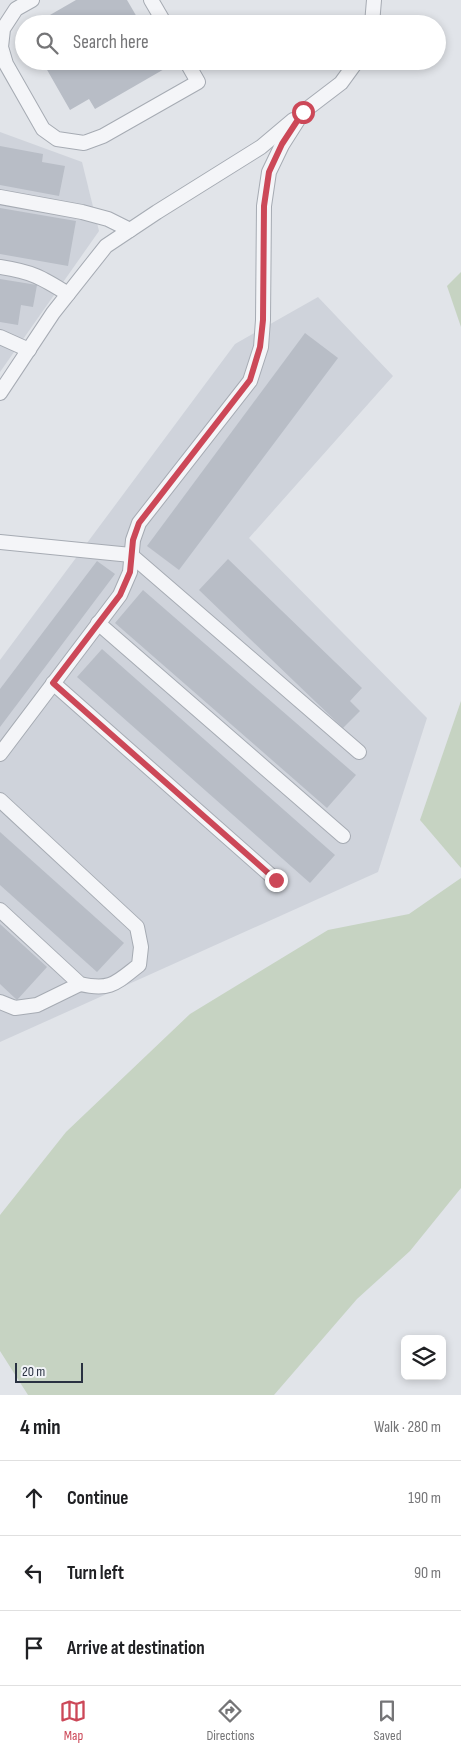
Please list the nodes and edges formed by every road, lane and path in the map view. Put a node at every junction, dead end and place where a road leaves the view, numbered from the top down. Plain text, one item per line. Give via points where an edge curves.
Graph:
1 (32, 0) edge
2 (151, 0) edge
3 (374, 0) edge
4 (160, 15) edge
5 (373, 15) edge
6 (191, 70) edge
7 (351, 70) edge
8 (303, 112) junction
9 (0, 197) edge
10 (130, 230) junction
11 (0, 267) edge
12 (68, 294) junction
13 (0, 338) edge
14 (29, 350) junction
15 (0, 394) edge
16 (0, 542) edge
17 (131, 555) junction
18 (98, 623) junction
19 (53, 683) junction
20 (359, 752) dead end
21 (0, 754) edge
22 (0, 800) edge
23 (343, 836) dead end
24 (276, 880) dead end
25 (0, 910) edge
26 (80, 984) junction
27 (0, 1002) edge

1 - 6 lane via 16,9 4,29 1,47 6,64 43,129 57,139 84,143 103,136 198,82
2 - 4 lane
3 - 5 lane
7 - 8 lane via 341,84
8 - 10 lane via 261,147
8 - 17 lane via 269,172 264,206 263,320 260,347 250,380 139,523
9 - 10 lane via 82,212 108,219
10 - 12 lane via 106,246
11 - 12 lane via 43,278
12 - 14 lane
13 - 14 lane
14 - 15 lane
16 - 17 lane
17 - 18 lane via 130,572 120,595
17 - 20 lane
18 - 19 lane
18 - 23 lane
19 - 21 lane
19 - 24 lane
22 - 26 lane via 137,927 141,947 139,965 114,984 97,988
25 - 26 lane
26 - 27 lane via 37,1006 15,1008

